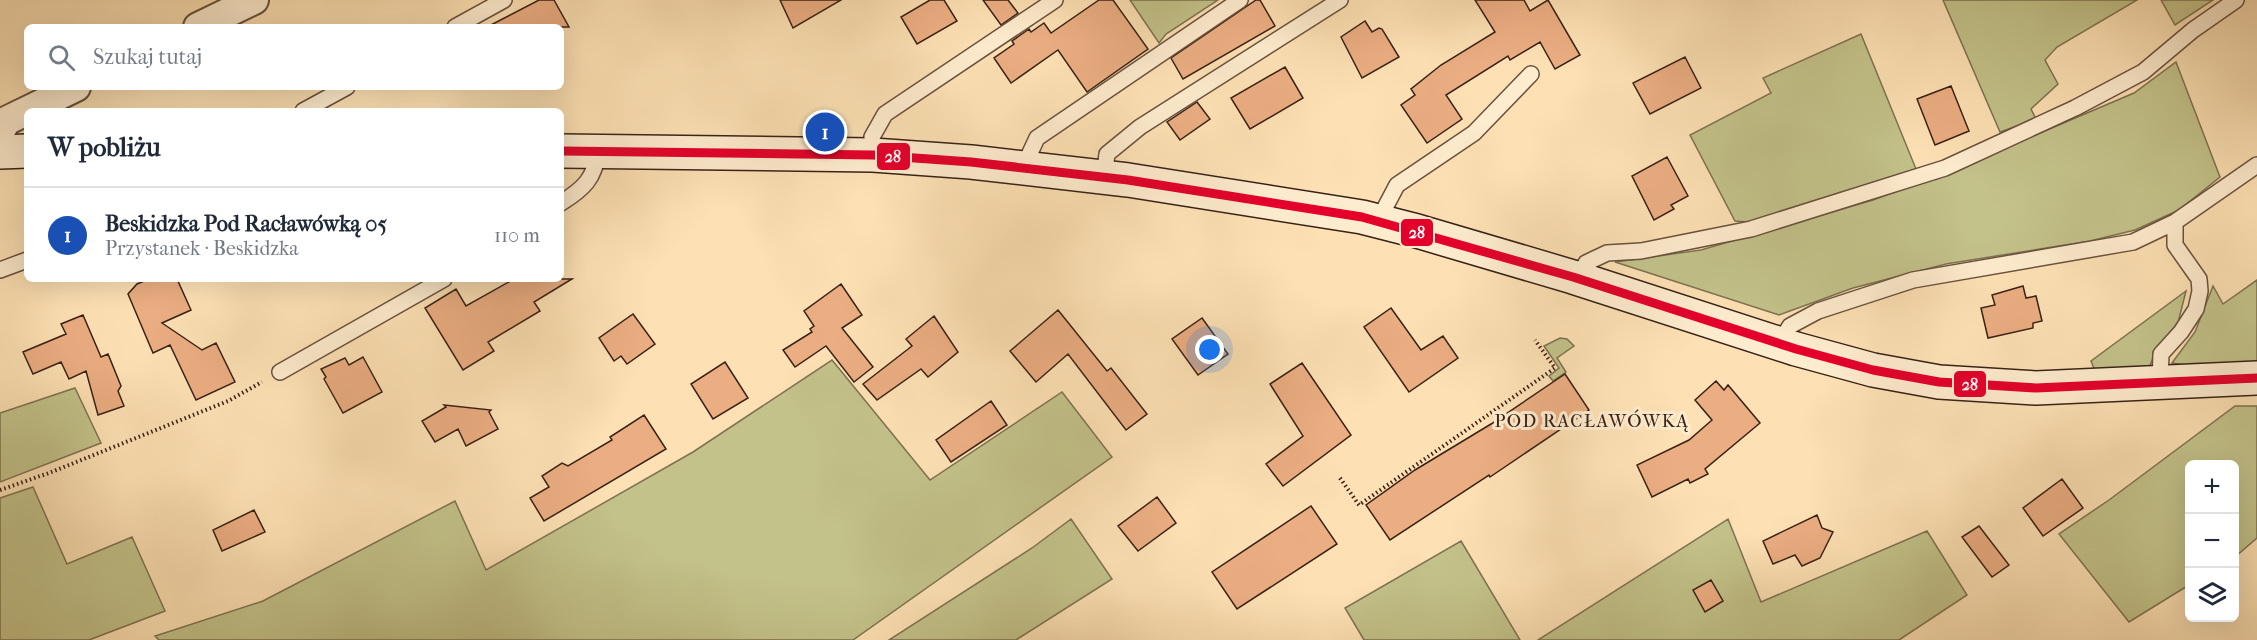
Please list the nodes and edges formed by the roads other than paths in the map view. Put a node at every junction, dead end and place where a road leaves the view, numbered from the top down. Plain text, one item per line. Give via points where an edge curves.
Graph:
1 (254, 0) edge
2 (504, 0) edge
3 (1055, 0) edge
4 (1240, 0) edge
5 (1340, 0) edge
6 (2236, 0) edge
7 (204, 24) edge
8 (460, 24) edge
9 (1531, 74) dead end
10 (70, 90) edge
11 (342, 90) edge
12 (33, 108) edge
13 (308, 108) edge
14 (24, 112) edge
15 (0, 132) edge
16 (24, 151) edge
17 (564, 151) edge
18 (598, 151) junction
19 (0, 152) edge
20 (873, 155) junction
21 (2257, 165) edge
22 (1023, 168) junction
23 (1104, 178) junction
24 (564, 201) edge
25 (1378, 221) junction
26 (2175, 222) junction
27 (24, 261) edge
28 (0, 270) edge
29 (1578, 278) junction
30 (439, 282) edge
31 (1779, 343) junction
32 (280, 372) road end
33 (2257, 378) edge
34 (2160, 382) junction

1 - 7 street
2 - 8 lane
3 - 20 lane via 885,114 872,136
4 - 22 lane via 1037,138
5 - 23 lane via 1140,127 1107,154
6 - 29 lane via 2143,72 1945,168 1751,229 1641,251 1607,253 1586,263
9 - 25 lane via 1474,133 1397,185
10 - 12 street
11 - 13 lane
14 - 15 street via 6,121
16 - 19 street
17 - 18 street
18 - 20 street
18 - 24 lane via 596,167 583,188
20 - 22 street
21 - 26 lane
22 - 23 street
23 - 25 street
25 - 29 street
26 - 31 lane via 2133,242 1913,280 1818,310 1790,326
26 - 34 lane via 2175,245 2199,279 2200,291 2196,309 2161,354
27 - 28 lane
29 - 31 street
30 - 32 lane
31 - 34 street via 1873,370 1939,382 2036,388
33 - 34 street

